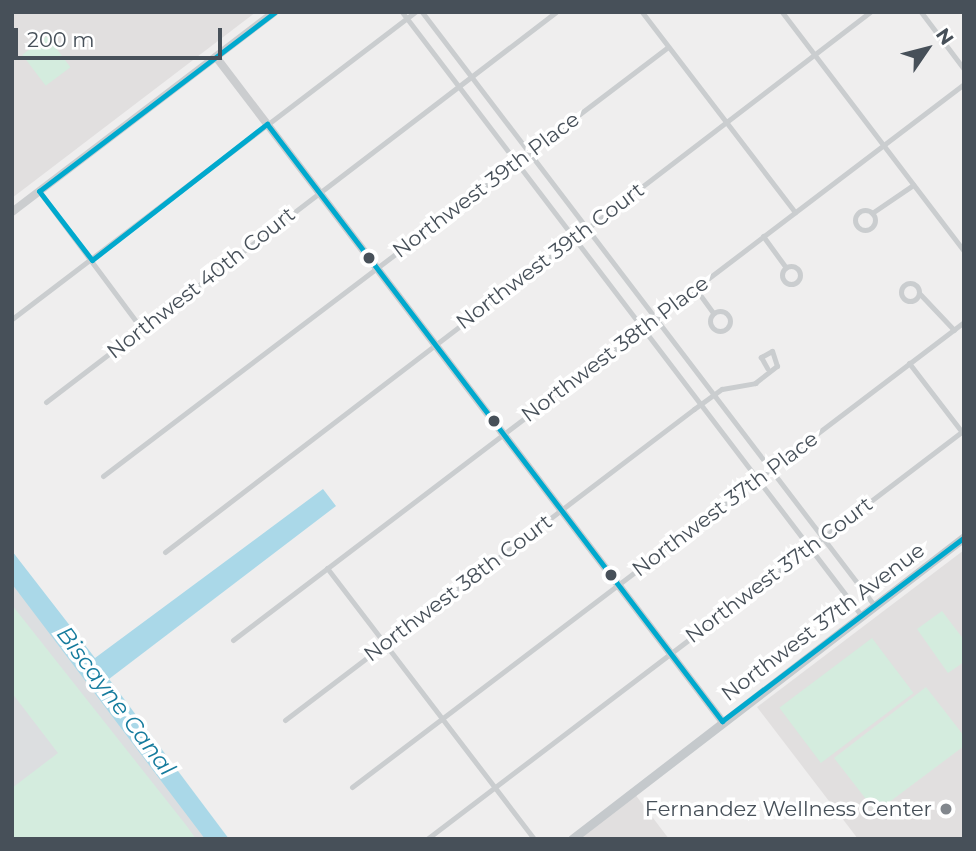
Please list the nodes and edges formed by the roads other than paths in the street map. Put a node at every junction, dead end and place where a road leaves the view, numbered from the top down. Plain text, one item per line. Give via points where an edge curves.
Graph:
1 (275, 12) edge
2 (402, 12) edge
3 (415, 12) edge
4 (422, 12) edge
5 (556, 12) edge
6 (642, 12) edge
7 (782, 12) edge
8 (870, 12) edge
9 (921, 12) edge
10 (407, 19) junction
11 (668, 47) junction
12 (814, 55) junction
13 (216, 57) junction
14 (964, 69) edge
15 (471, 76) junction
16 (964, 84) edge
17 (459, 86) junction
18 (726, 123) junction
19 (268, 124) junction
20 (884, 146) junction
21 (529, 152) junction
22 (516, 162) junction
23 (913, 185) junction
24 (39, 191) junction
25 (319, 192) junction
26 (12, 212) edge
27 (795, 212) junction
28 (873, 213) dead end
29 (587, 228) junction
30 (763, 236) junction
31 (573, 238) junction
32 (964, 251) edge
33 (92, 260) junction
34 (376, 268) junction
35 (786, 268) dead end
36 (695, 288) junction
37 (919, 293) dead end
38 (713, 313) dead end
39 (655, 318) junction
40 (12, 319) edge
41 (964, 323) edge
42 (643, 328) junction
43 (142, 329) junction
44 (954, 330) junction
45 (435, 344) junction
46 (909, 363) junction
47 (767, 369) dead end
48 (714, 395) junction
49 (46, 402) dead end
50 (701, 404) junction
51 (963, 432) edge
52 (503, 435) junction
53 (771, 469) junction
54 (103, 476) dead end
55 (758, 479) junction
56 (560, 510) junction
57 (822, 537) junction
58 (964, 537) edge
59 (809, 547) junction
60 (165, 552) dead end
61 (327, 568) junction
62 (618, 585) junction
63 (874, 605) junction
64 (861, 615) junction
65 (233, 640) dead end
66 (384, 645) junction
67 (670, 654) junction
68 (285, 720) dead end
69 (441, 720) junction
70 (722, 721) junction
71 (352, 787) dead end
72 (494, 788) junction
73 (428, 839) edge
74 (534, 839) edge
75 (572, 839) edge

1 - 13 street
2 - 10 street
3 - 10 street
4 - 15 street
5 - 15 street, Northwest 40th Court
6 - 11 street
7 - 12 street
8 - 12 street, Northwest 39th Court
9 - 14 street
10 - 17 street
10 - 19 street
11 - 18 street
11 - 21 street, Northwest 39th Place
12 - 18 street, Northwest 39th Court
12 - 20 street
13 - 19 street
13 - 24 street
15 - 17 street, Northwest 40th Court
15 - 21 street
16 - 20 street, Northwest 38th Place
17 - 22 street
17 - 25 street, Northwest 40th Court
18 - 27 street
18 - 29 street, Northwest 39th Court
19 - 25 street
19 - 33 street
20 - 23 street
20 - 27 street, Northwest 38th Place
21 - 22 street, Northwest 39th Place
21 - 29 street
22 - 31 street
22 - 34 street, Northwest 39th Place
23 - 28 street
23 - 32 street
24 - 26 street
24 - 33 street
25 - 34 street
25 - 43 street, Northwest 40th Court
27 - 30 street, Northwest 38th Place
29 - 31 street, Northwest 39th Court
29 - 39 street
30 - 35 street
30 - 36 street, Northwest 38th Place
31 - 42 street
31 - 45 street, Northwest 39th Court
33 - 40 street
33 - 43 street
34 - 45 street
34 - 54 street, Northwest 39th Place
36 - 38 street
36 - 39 street, Northwest 38th Place
37 - 44 street
39 - 42 street, Northwest 38th Place
39 - 48 street
41 - 44 street, Northwest 37th Place
42 - 50 street
42 - 52 street, Northwest 38th Place
43 - 49 street, Northwest 40th Court
44 - 46 street, Northwest 37th Place
45 - 52 street
45 - 60 street, Northwest 39th Court
46 - 51 street
46 - 53 street, Northwest 37th Place
47 - 48 street, Northwest 38th Court via 749,387
48 - 50 street, Northwest 38th Court
48 - 53 street
50 - 55 street
50 - 56 street, Northwest 38th Court
51 - 57 street, Northwest 37th Court
52 - 56 street
52 - 61 street, Northwest 38th Place
53 - 55 street, Northwest 37th Place
53 - 57 street
55 - 59 street
55 - 62 street, Northwest 37th Place
56 - 62 street
56 - 66 street, Northwest 38th Court
57 - 59 street, Northwest 37th Court
57 - 63 street
58 - 63 main road, Northwest 37th Avenue
59 - 64 street
59 - 67 street, Northwest 37th Court
61 - 65 street, Northwest 38th Place
61 - 66 street
62 - 67 street
62 - 69 street, Northwest 37th Place
63 - 64 main road, Northwest 37th Avenue
64 - 70 main road, Northwest 37th Avenue
66 - 68 street, Northwest 38th Court
66 - 69 street
67 - 70 street
67 - 72 street, Northwest 37th Court
69 - 71 street, Northwest 37th Place
69 - 72 street
70 - 75 main road, Northwest 37th Avenue
72 - 73 street, Northwest 37th Court
72 - 74 street

